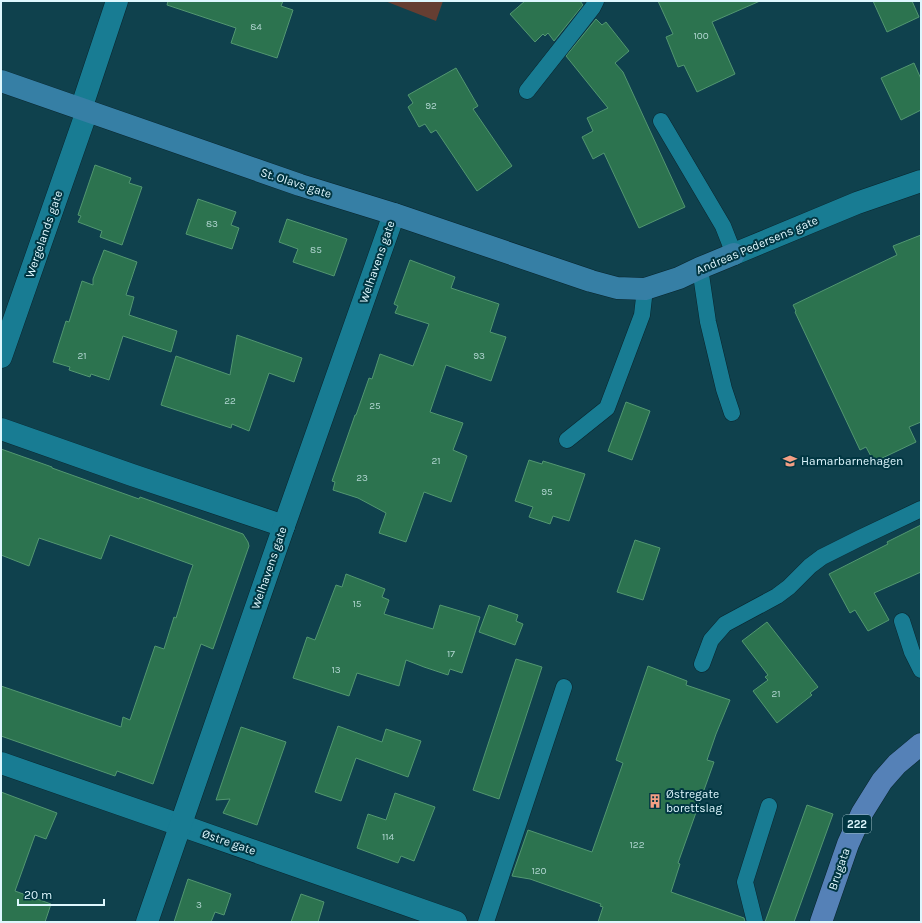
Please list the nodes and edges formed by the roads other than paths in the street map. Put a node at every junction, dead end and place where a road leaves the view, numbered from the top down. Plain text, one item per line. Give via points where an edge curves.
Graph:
1 (116, 1) edge
2 (596, 1) edge
3 (1, 81) edge
4 (527, 91) dead end
5 (84, 110) junction
6 (661, 121) dead end
7 (921, 181) edge
8 (394, 214) junction
9 (734, 254) junction
10 (700, 268) junction
11 (591, 281) joint
12 (645, 289) junction
13 (1, 357) edge
14 (732, 413) dead end
15 (1, 429) edge
16 (567, 440) dead end
17 (921, 509) edge
18 (284, 526) junction
19 (902, 621) dead end
20 (702, 664) dead end
21 (921, 670) edge
22 (564, 686) dead end
23 (921, 744) edge
24 (1, 763) edge
25 (769, 806) dead end
26 (180, 825) junction
27 (147, 922) edge
28 (456, 922) edge
29 (486, 922) edge
30 (755, 922) edge
31 (821, 922) edge

1 - 5 street, Wergelands gate
2 - 4 lane
3 - 5 main road, St. Olavs gate
5 - 8 main road, St. Olavs gate via 300,185
5 - 13 street, Wergelands gate
6 - 9 lane via 722,226
7 - 9 street, Andreas Pedersens gate via 857,203
8 - 11 main road, St. Olavs gate
8 - 18 street, Welhavens gate
9 - 10 main road, Andreas Pedersens gate
10 - 12 main road, Andreas Pedersens gate
10 - 14 lane via 708,322
11 - 12 main road, Andreas Pedersens gate via 617,288
12 - 16 lane via 642,315 607,408
15 - 18 street
17 - 20 lane via 822,557 777,596 725,624 711,640
18 - 26 street, Welhavens gate
19 - 21 lane
22 - 29 lane
23 - 31 main road, Brugata / 222 via 882,780 862,813 848,844
24 - 26 street, Østre gate
25 - 30 lane via 745,882
26 - 27 street, Welhavens gate
26 - 28 street, Østre gate

